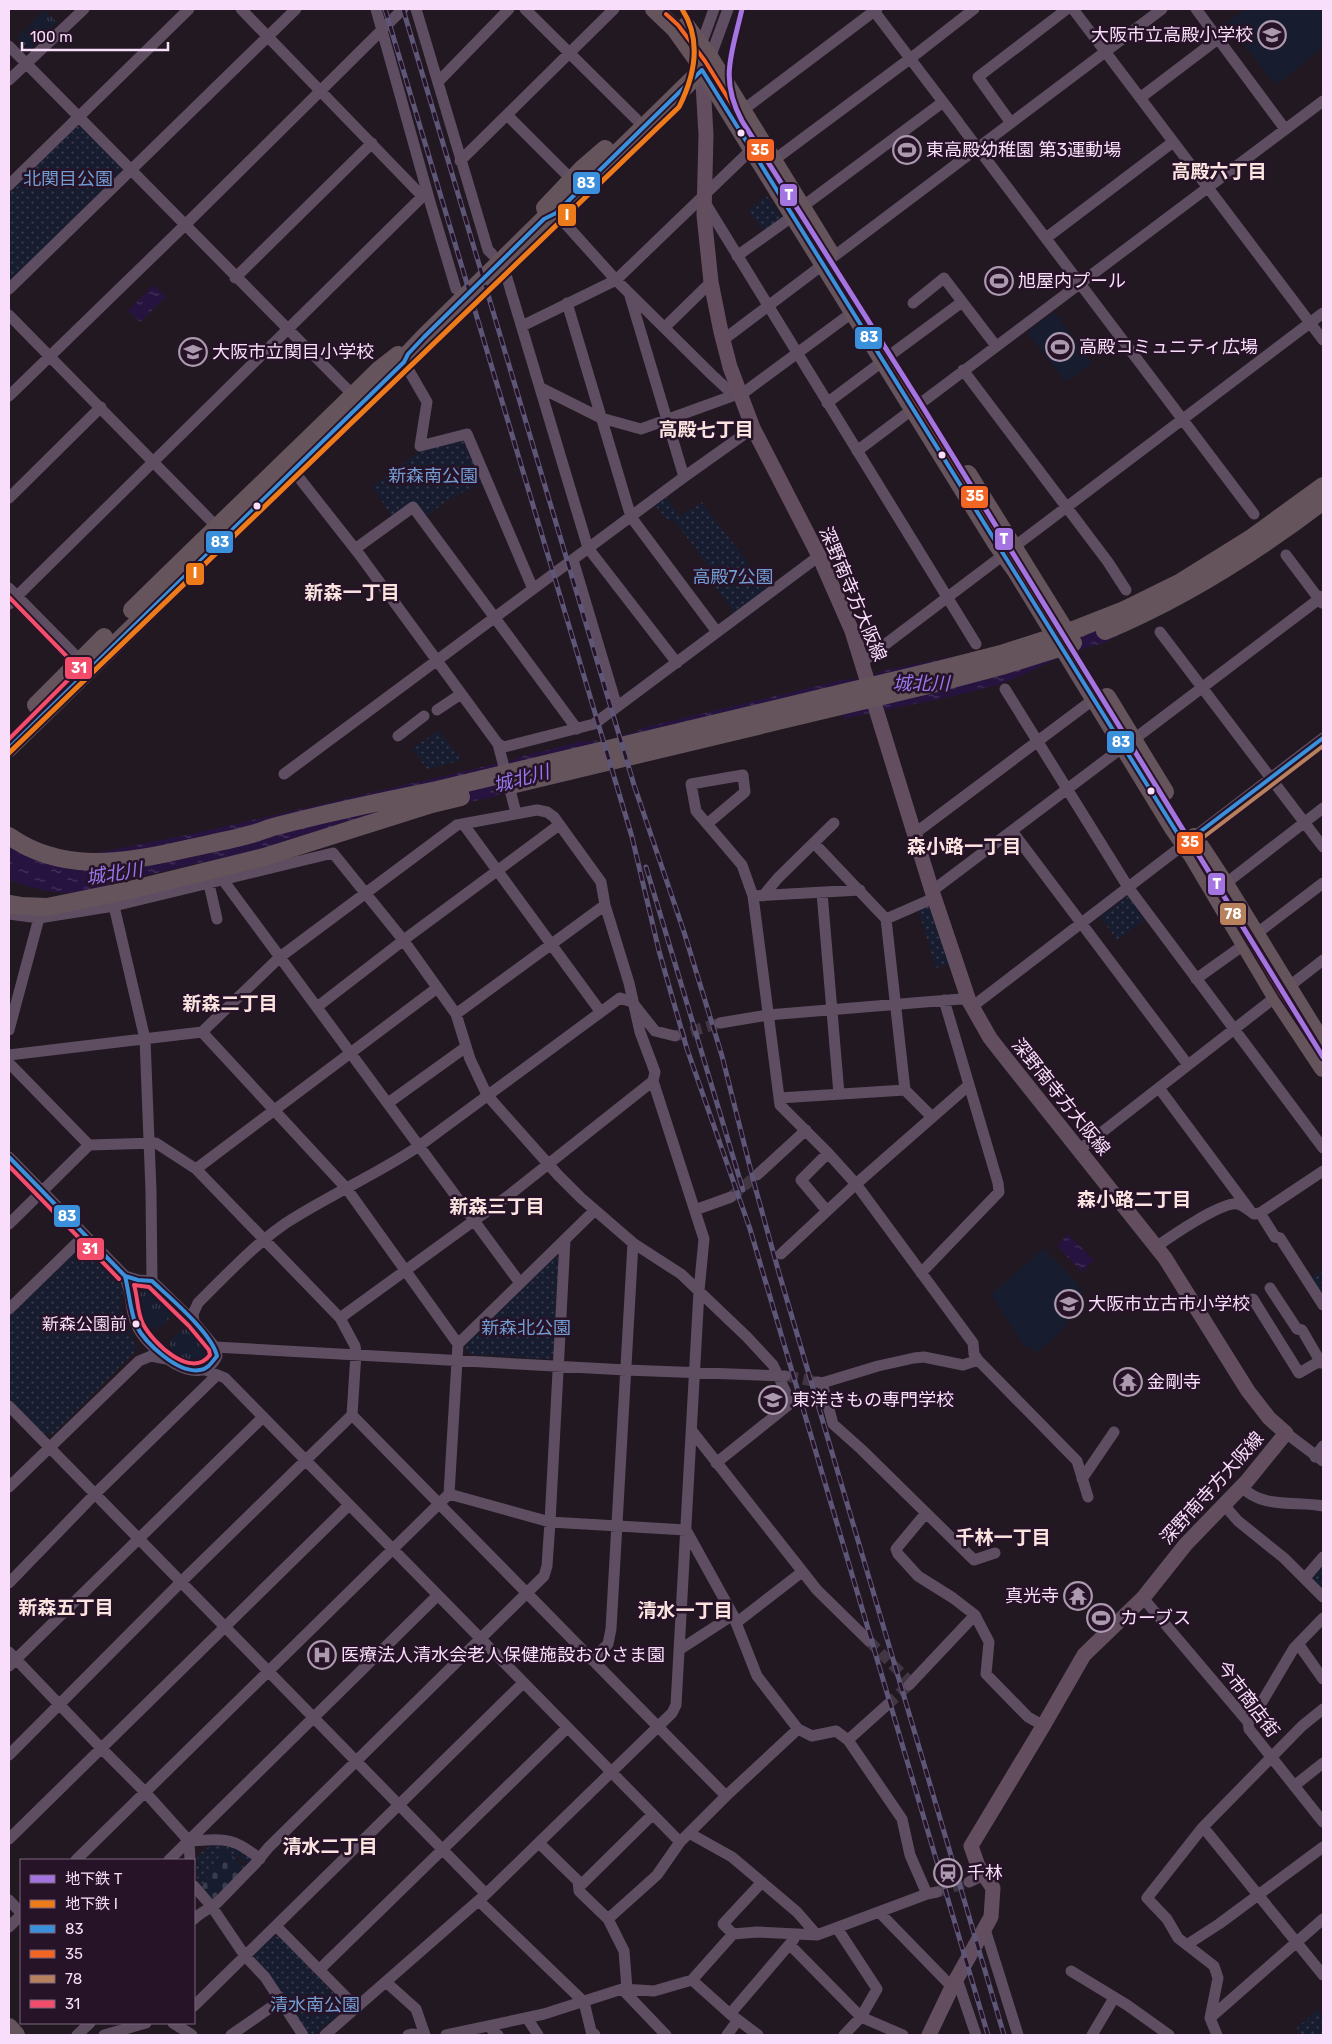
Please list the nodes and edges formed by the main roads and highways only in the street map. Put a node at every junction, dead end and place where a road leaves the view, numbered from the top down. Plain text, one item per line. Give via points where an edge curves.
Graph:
1 (654, 9) edge
2 (670, 9) edge
3 (702, 58) junction
4 (552, 208) junction
5 (798, 212) junction
6 (827, 260) junction
7 (888, 357) junction
8 (404, 362) junction
9 (380, 369) junction
10 (290, 465) junction
11 (1323, 486) edge
12 (1323, 501) edge
13 (1079, 663) junction
14 (84, 665) junction
15 (9, 732) edge
16 (1128, 743) junction
17 (9, 748) edge
18 (9, 836) edge
19 (1189, 841) junction
20 (9, 904) edge
21 (1250, 939) junction
22 (1282, 993) junction
23 (1323, 1044) edge
24 (1323, 1068) edge
25 (9, 2027) edge
26 (16, 2035) edge
27 (929, 2035) edge

1 - 3 highway
2 - 3 highway
3 - 4 highway
3 - 4 highway via 572,180
3 - 5 highway via 751,150
3 - 5 highway via 743,110 774,160
3 - 27 main road, 深野南寺方大阪線 via 706,135 704,215 711,282 723,340 753,428 819,556 852,630 969,1001 990,1038 1174,1271 1248,1391 1281,1430 1242,1487 1186,1544 1143,1598 1084,1655 971,1846 972,1860 993,1888 991,1917
4 - 8 highway via 424,337
4 - 8 highway via 549,224
4 - 9 highway
4 - 9 highway via 536,211 385,359
5 - 6 highway
6 - 7 highway
6 - 7 highway via 854,312
7 - 13 highway
8 - 10 highway
9 - 10 highway
10 - 14 highway
10 - 14 highway via 217,527
11 - 18 highway via 1250,539 1187,578 1122,611 1066,634 1001,654 128,861 92,863 65,860 41,853
12 - 20 highway via 1186,593 1102,633 1026,659 432,804 235,865 61,905
13 - 16 highway
13 - 16 highway via 1094,699
14 - 15 highway
14 - 17 highway
16 - 19 highway
19 - 21 highway
19 - 21 highway via 1225,884
21 - 22 highway
22 - 23 highway
22 - 24 highway
25 - 26 highway

